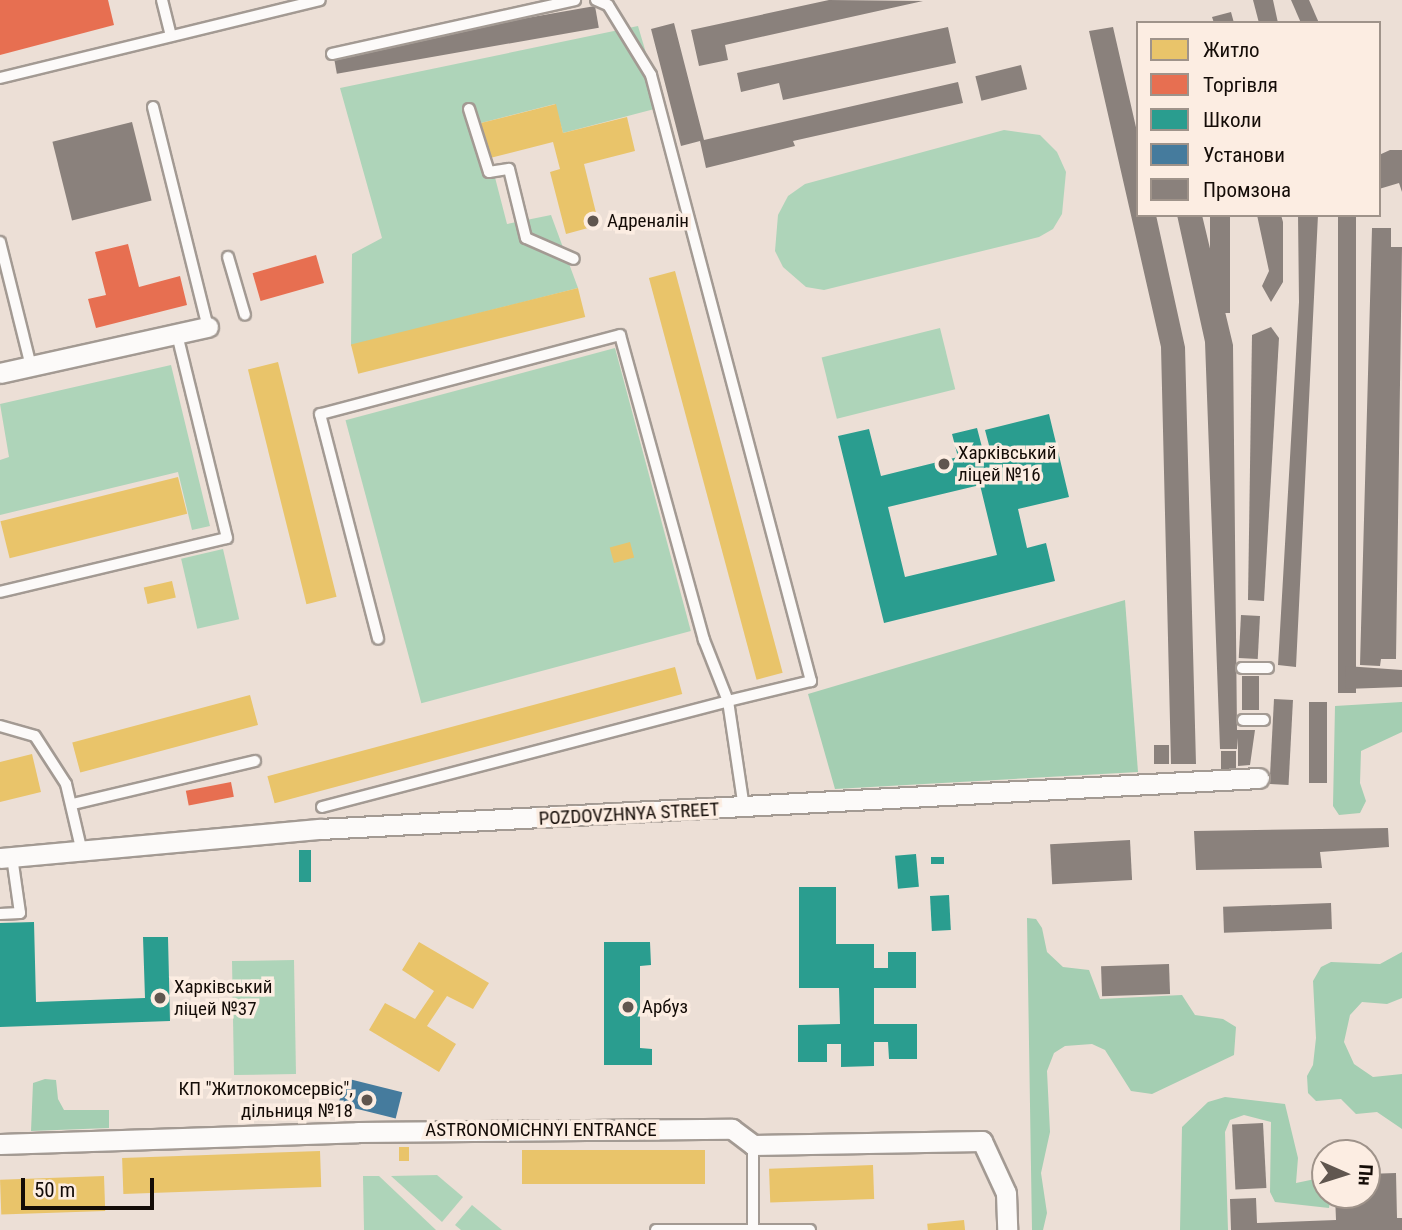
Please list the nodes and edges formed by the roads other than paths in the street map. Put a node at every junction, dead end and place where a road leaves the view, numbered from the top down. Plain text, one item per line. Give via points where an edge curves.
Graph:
1 (162, 0) edge
2 (320, 0) edge
3 (575, 0) edge
4 (596, 0) edge
5 (171, 36) junction
6 (332, 54) dead end
7 (0, 78) edge
8 (153, 107) dead end
9 (469, 109) dead end
10 (0, 242) edge
11 (228, 257) dead end
12 (574, 259) dead end
13 (246, 315) dead end
14 (208, 327) joint
15 (177, 334) junction
16 (31, 366) junction
17 (0, 373) edge
18 (0, 592) edge
19 (378, 639) dead end
20 (1242, 668) dead end
21 (1268, 668) dead end
22 (728, 701) junction
23 (1243, 720) dead end
24 (1264, 720) dead end
25 (0, 726) edge
26 (256, 761) dead end
27 (1259, 778) dead end
28 (73, 804) junction
29 (322, 807) dead end
30 (744, 809) junction
31 (82, 852) junction
32 (6, 858) edge
33 (0, 914) edge
34 (0, 1144) edge
35 (753, 1145) junction
36 (753, 1229) edge
37 (656, 1230) edge
38 (810, 1230) edge
39 (1007, 1230) edge

1 - 5 lane
2 - 5 lane
3 - 6 lane
4 - 22 lane via 608,5 650,75 811,681
5 - 7 lane
8 - 14 lane
9 - 12 lane via 488,172 509,169 526,238
10 - 16 lane
11 - 13 lane
14 - 15 street
15 - 16 street
15 - 18 lane via 227,538
16 - 17 street
19 - 22 lane via 320,414 620,335 704,640
20 - 21 lane
22 - 29 lane
22 - 30 lane
23 - 24 lane
25 - 28 lane via 35,736 66,784
26 - 28 lane
27 - 30 street, POZDOVZHNYA STREET
28 - 31 lane
30 - 31 street, POZDOVZHNYA STREET via 320,829
31 - 32 street, POZDOVZHNYA STREET
32 - 33 lane via 20,913
34 - 35 street, ASTRONOMICHNYI ENTRANCE via 358,1132 732,1129
35 - 36 lane
35 - 39 street, ASTRONOMICHNYI ENTRANCE via 982,1141 1006,1193
36 - 37 lane
36 - 38 lane

